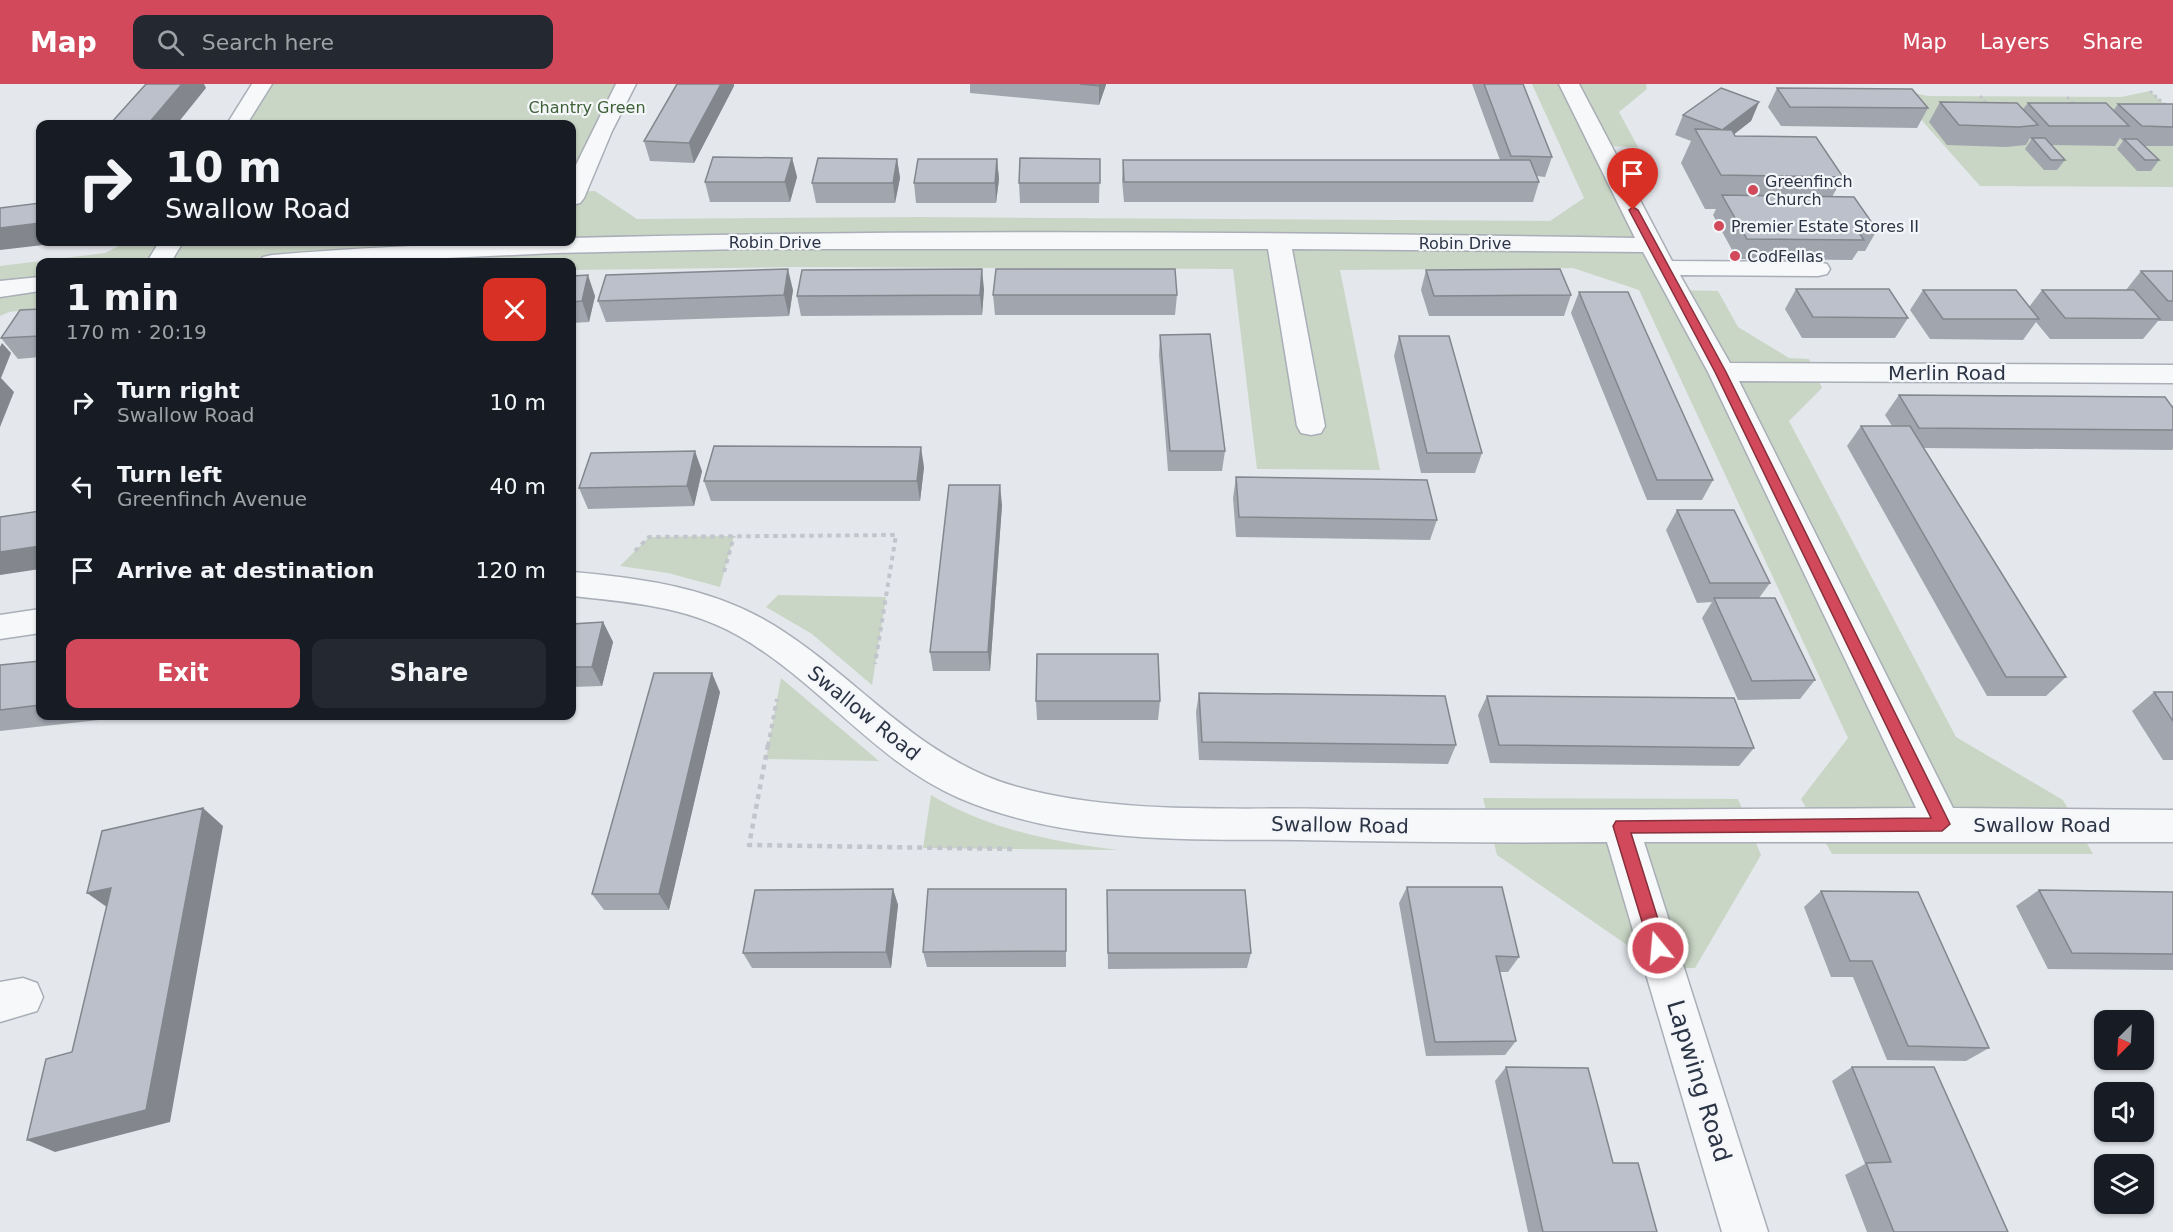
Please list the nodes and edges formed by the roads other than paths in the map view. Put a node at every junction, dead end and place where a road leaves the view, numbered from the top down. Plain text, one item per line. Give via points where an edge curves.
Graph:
1 (262, 84) edge
2 (626, 84) edge
3 (1569, 84) edge
4 (240, 120) edge
5 (576, 189) edge
6 (1279, 242) junction
7 (576, 243) edge
8 (505, 246) edge
9 (1658, 256) junction
10 (323, 258) edge
11 (1818, 269) dead end
12 (36, 284) edge
13 (0, 289) edge
14 (1721, 372) junction
15 (2173, 374) edge
16 (1311, 426) dead end
17 (576, 584) edge
18 (36, 622) edge
19 (0, 627) edge
20 (1942, 824) junction
21 (1621, 826) junction
22 (2173, 826) edge
23 (1745, 1232) edge

1 - 4 street
2 - 5 street
3 - 9 street
6 - 7 street, Robin Drive
6 - 9 street, Robin Drive
6 - 16 street
8 - 10 street, Robin Drive
9 - 11 street, Robin Drive
9 - 14 street
12 - 13 street
14 - 15 street, Merlin Road
14 - 20 street
17 - 21 street, Swallow Road via 661,594 732,617 795,657 921,759 981,791 1050,810 1133,822
18 - 19 street
20 - 21 street, Swallow Road
20 - 22 street, Swallow Road
21 - 23 street, Lapwing Road

